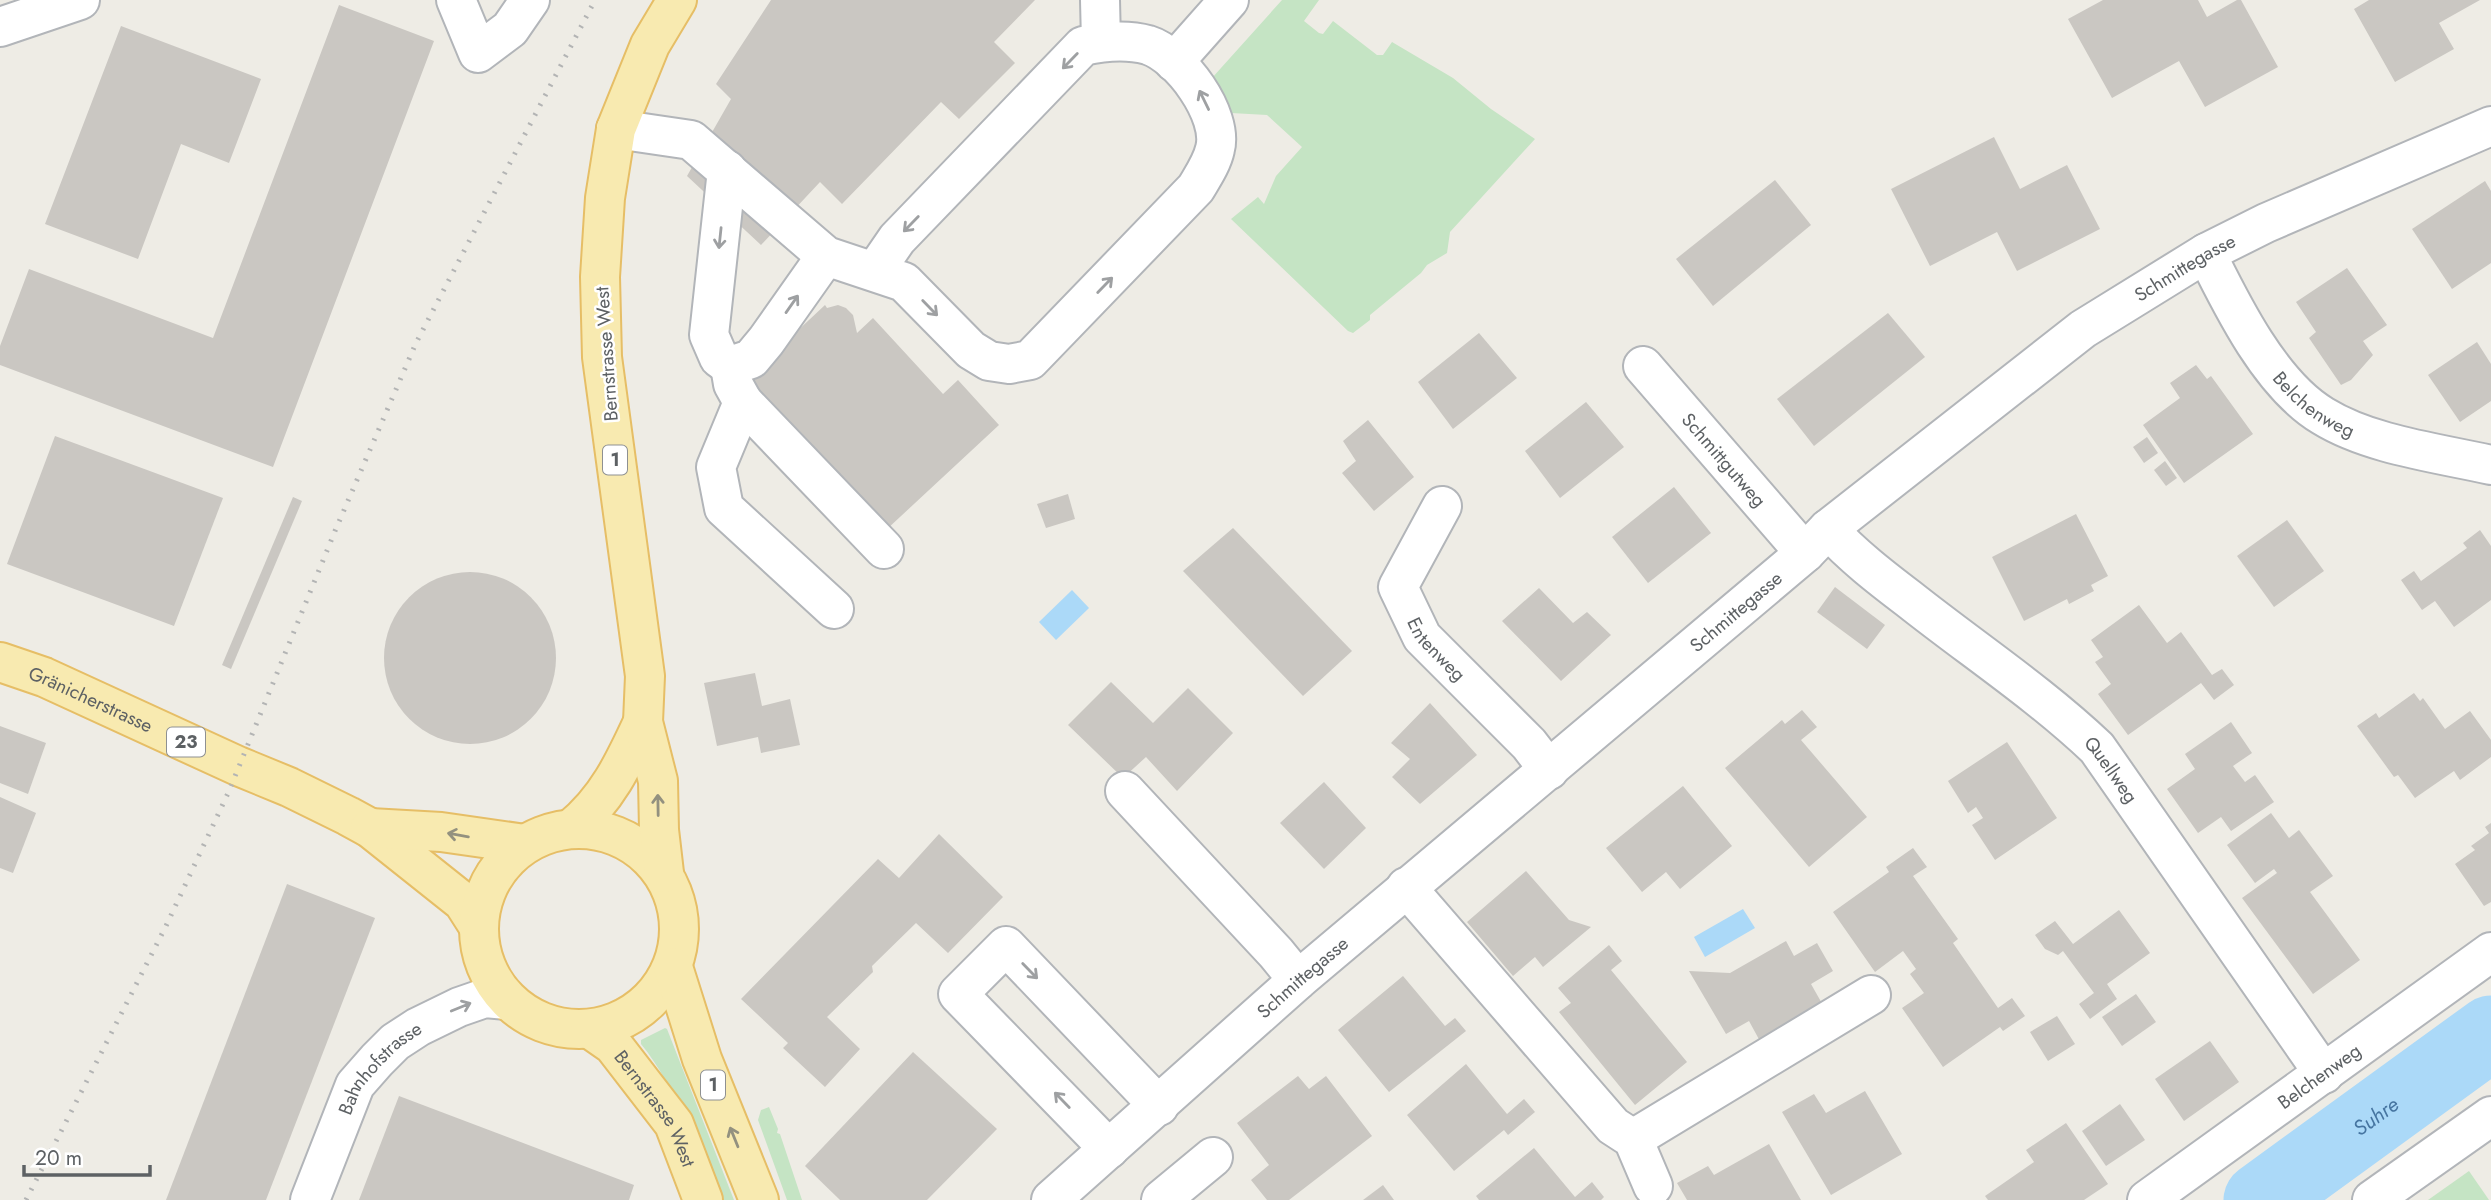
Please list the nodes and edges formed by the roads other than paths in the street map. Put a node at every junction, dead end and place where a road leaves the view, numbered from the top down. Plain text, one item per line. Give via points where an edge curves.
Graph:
1 (80, 0) edge
2 (456, 0) edge
3 (530, 0) edge
4 (677, 0) edge
5 (1100, 0) edge
6 (1229, 0) edge
7 (0, 27) edge
8 (1101, 42) junction
9 (1174, 62) junction
10 (2491, 126) edge
11 (616, 130) junction
12 (727, 170) junction
13 (2207, 253) junction
14 (826, 256) junction
15 (875, 271) junction
16 (730, 366) junction
17 (1643, 366) dead end
18 (743, 402) junction
19 (2491, 465) edge
20 (1443, 506) dead end
21 (1817, 541) junction
22 (884, 549) dead end
23 (834, 609) dead end
24 (0, 662) edge
25 (643, 722) junction
26 (1549, 770) junction
27 (1125, 791) dead end
28 (369, 828) junction
29 (571, 829) junction
30 (525, 844) junction
31 (664, 873) junction
32 (1406, 887) junction
33 (479, 927) junction
34 (2491, 952) edge
35 (673, 967) junction
36 (1298, 980) junction
37 (1871, 995) dead end
38 (507, 1000) junction
39 (590, 1029) junction
40 (2324, 1074) junction
41 (1158, 1106) junction
42 (2491, 1116) edge
43 (1633, 1139) junction
44 (1109, 1149) junction
45 (1213, 1157) dead end
46 (1653, 1186) dead end
47 (310, 1200) edge
48 (703, 1200) edge
49 (759, 1200) edge
50 (1051, 1200) edge
51 (1161, 1200) edge
52 (2147, 1200) edge
53 (2372, 1200) edge

1 - 7 street
2 - 3 street via 478,53 510,29
4 - 11 main road, Bernstrasse West / 1 via 650,45
5 - 8 street
6 - 9 street
8 - 9 street via 1150,46
8 -> 15 street via 1083,46 897,239
15 -> 9 street via 905,282 971,350 989,361 1030,360 1196,188 1208,168 1216,147 1213,121 1201,93
10 - 13 street, Schmittegasse
11 - 12 street via 691,140
11 - 25 main road, Bernstrasse West / 1 via 605,198 600,277 602,358 645,677
12 - 14 street
12 -> 16 street via 709,335 719,358
13 - 19 street, Belchenweg via 2237,316 2286,384 2322,416 2361,434
13 - 21 street, Schmittegasse via 2082,329
14 - 15 street
16 -> 14 street via 751,359
16 - 18 street
17 - 21 street, Schmittgutweg
18 - 22 street
18 - 23 street via 716,467 724,508
20 - 26 street, Entenweg via 1398,587 1422,637
21 - 26 street, Schmittegasse
21 - 40 street, Quellweg via 1850,553 2060,713 2097,748
24 - 28 main road, Gränicherstrasse / 23 via 44,677 289,786
25 - 29 main road, Bernstrasse West / 1 via 618,776 589,814
31 -> 25 main road, Bernstrasse West / 1 via 658,781
26 - 32 street, Schmittegasse
27 - 36 street
30 -> 28 main road, Gränicherstrasse / 23
28 - 33 main road, Gränicherstrasse / 23 via 463,902
29 - 30 main road, 1
29 - 31 main road, 1 via 613,834 650,856
30 - 33 main road, 1 via 494,876 485,893
31 - 35 main road, 1 via 681,929
32 - 36 street, Schmittegasse
32 - 43 street via 1613,1126
33 - 38 main road, 1 via 489,974
34 - 40 street, Belchenweg
35 - 39 main road, 1 via 660,990 640,1010 616,1023
49 -> 35 main road, 1 via 702,1059
36 - 41 street, Schmittegasse
37 - 43 street
38 - 39 main road, 1 via 545,1024 567,1030
47 -> 38 street, Bahnhofstrasse via 355,1085 377,1060 418,1027 459,1007 485,999
39 - 48 main road, Bernstrasse West via 613,1045 674,1124
40 - 52 street, Belchenweg
41 - 44 street, Schmittegasse
44 -> 41 street via 958,994 1006,946
42 - 53 street
43 - 46 street
44 - 50 street, Schmittegasse
45 - 51 street

